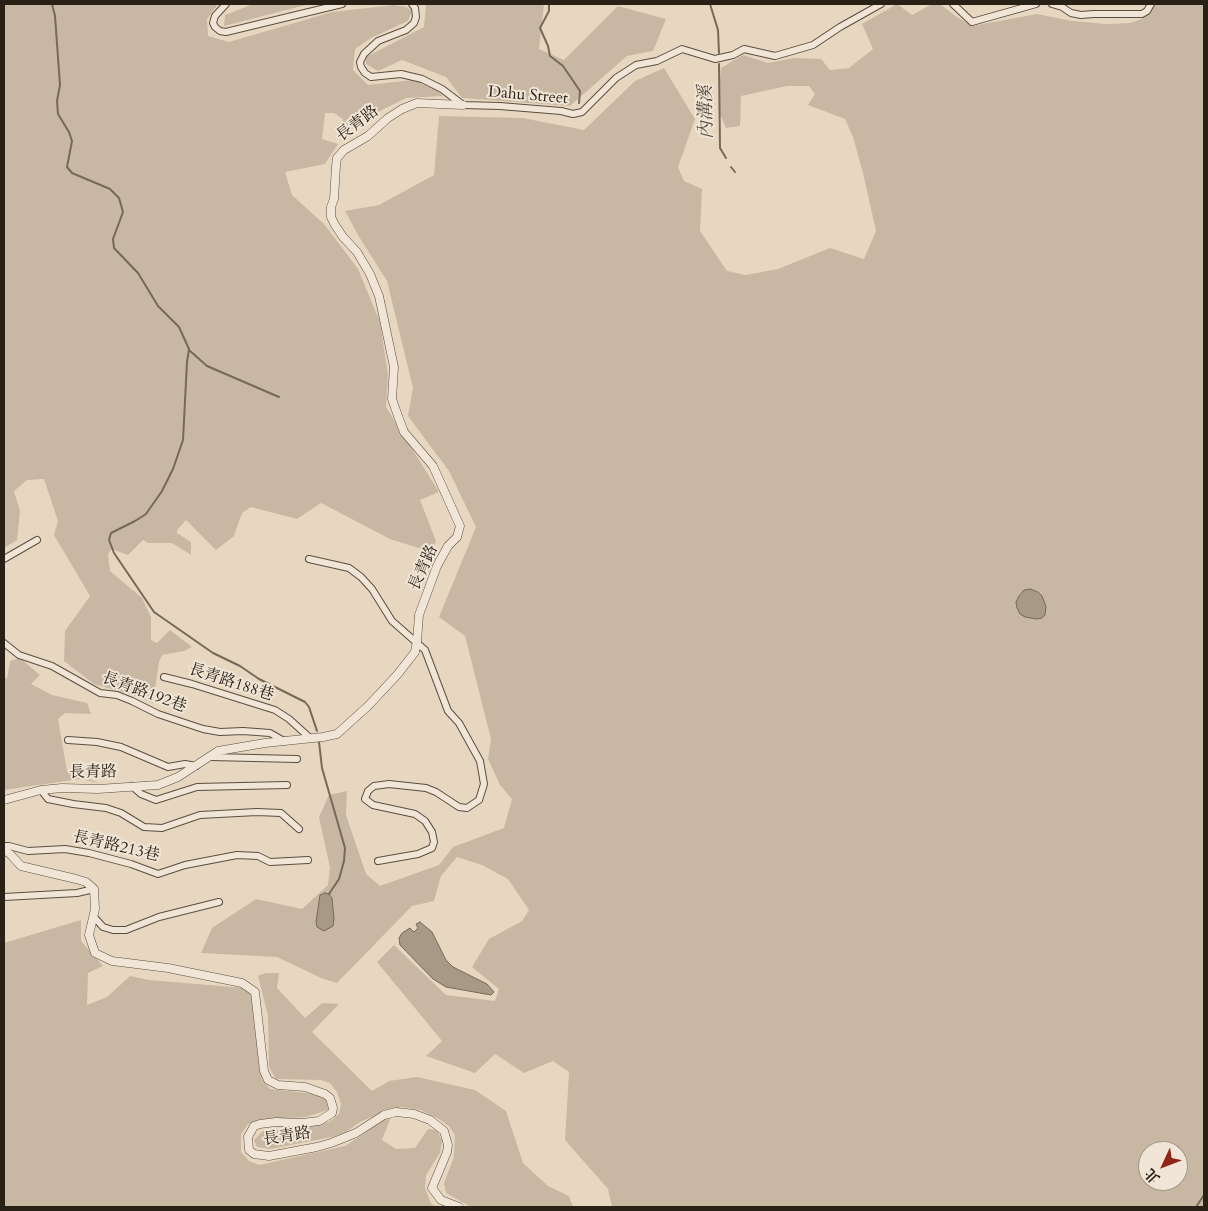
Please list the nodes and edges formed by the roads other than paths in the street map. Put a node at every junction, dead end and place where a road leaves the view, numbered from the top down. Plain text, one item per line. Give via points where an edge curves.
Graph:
1 (226, 4) edge
2 (342, 4) edge
3 (412, 4) edge
4 (881, 4) edge
5 (953, 4) edge
6 (1036, 4) edge
7 (1052, 4) edge
8 (1151, 4) edge
9 (463, 105) junction
10 (37, 540) dead end
11 (4, 559) edge
12 (309, 559) dead end
13 (417, 642) junction
14 (4, 643) edge
15 (164, 677) dead end
16 (310, 738) junction
17 (68, 740) dead end
18 (284, 741) junction
19 (211, 757) junction
20 (297, 759) dead end
21 (196, 766) junction
22 (288, 785) dead end
23 (132, 786) junction
24 (41, 790) junction
25 (4, 800) edge
26 (299, 829) dead end
27 (4, 846) edge
28 (4, 850) edge
29 (308, 860) dead end
30 (378, 861) dead end
31 (94, 890) junction
32 (4, 897) edge
33 (219, 902) dead end
34 (94, 917) junction
35 (460, 1207) edge

1 - 2 street via 215,16 215,27 220,32
3 - 9 street via 416,17 414,23 406,30 378,41 364,54 361,67 371,77 401,74 422,79
4 - 9 street, Dahu Street via 814,45 775,56 744,49 716,59 682,49 657,61 636,65 616,78 582,112 573,114
5 - 6 street via 972,22
7 - 8 street via 1081,15 1142,14
9 - 13 street, 長青路 via 417,103 388,118 368,136 344,150 336,166 331,207 335,226 357,252 378,296 394,367 392,399 404,432 433,466 460,526 457,537 437,566 419,615
10 - 11 street
12 - 13 street via 349,568 372,589 392,621
13 - 16 street, 長青路 via 410,659 350,724 337,734
13 - 30 street via 424,650 448,711 459,723 480,761 484,784 479,800 467,808 459,807 426,788 389,784 374,786 365,799 373,805 415,814 425,821 434,842 432,848 418,854
14 - 18 street, 長青路192巷 via 19,655 52,666 100,693 117,695 158,714 203,729 270,733
15 - 16 street, 長青路188巷 via 275,710
16 - 18 street, 長青路
17 - 21 street via 121,747 168,767
18 - 19 street, 長青路 via 218,751
19 - 20 street
19 - 21 street, 長青路
21 - 23 street, 長青路 via 162,784
22 - 23 street via 197,787 156,800 140,794
23 - 24 street, 長青路
24 - 25 street, 長青路
24 - 26 street via 48,799 106,808 122,813 144,827 162,828 200,815 257,812 281,813
27 - 29 street, 長青路213巷 via 28,851 65,849 89,852 158,874 185,865 237,856 258,856 270,862
28 - 31 street via 21,866 86,882
31 - 32 street
31 - 34 street, 長青路
33 - 34 street via 159,917 126,930 103,927
34 - 35 street, 長青路 via 90,929 94,953 112,961 168,968 249,987 255,992 264,1071 268,1080 278,1085 305,1087 330,1098 332,1113 319,1121 254,1126 248,1137 249,1150 254,1154 268,1156 317,1147 356,1133 384,1114 414,1114 430,1120 444,1131 448,1152 432,1188 441,1200

